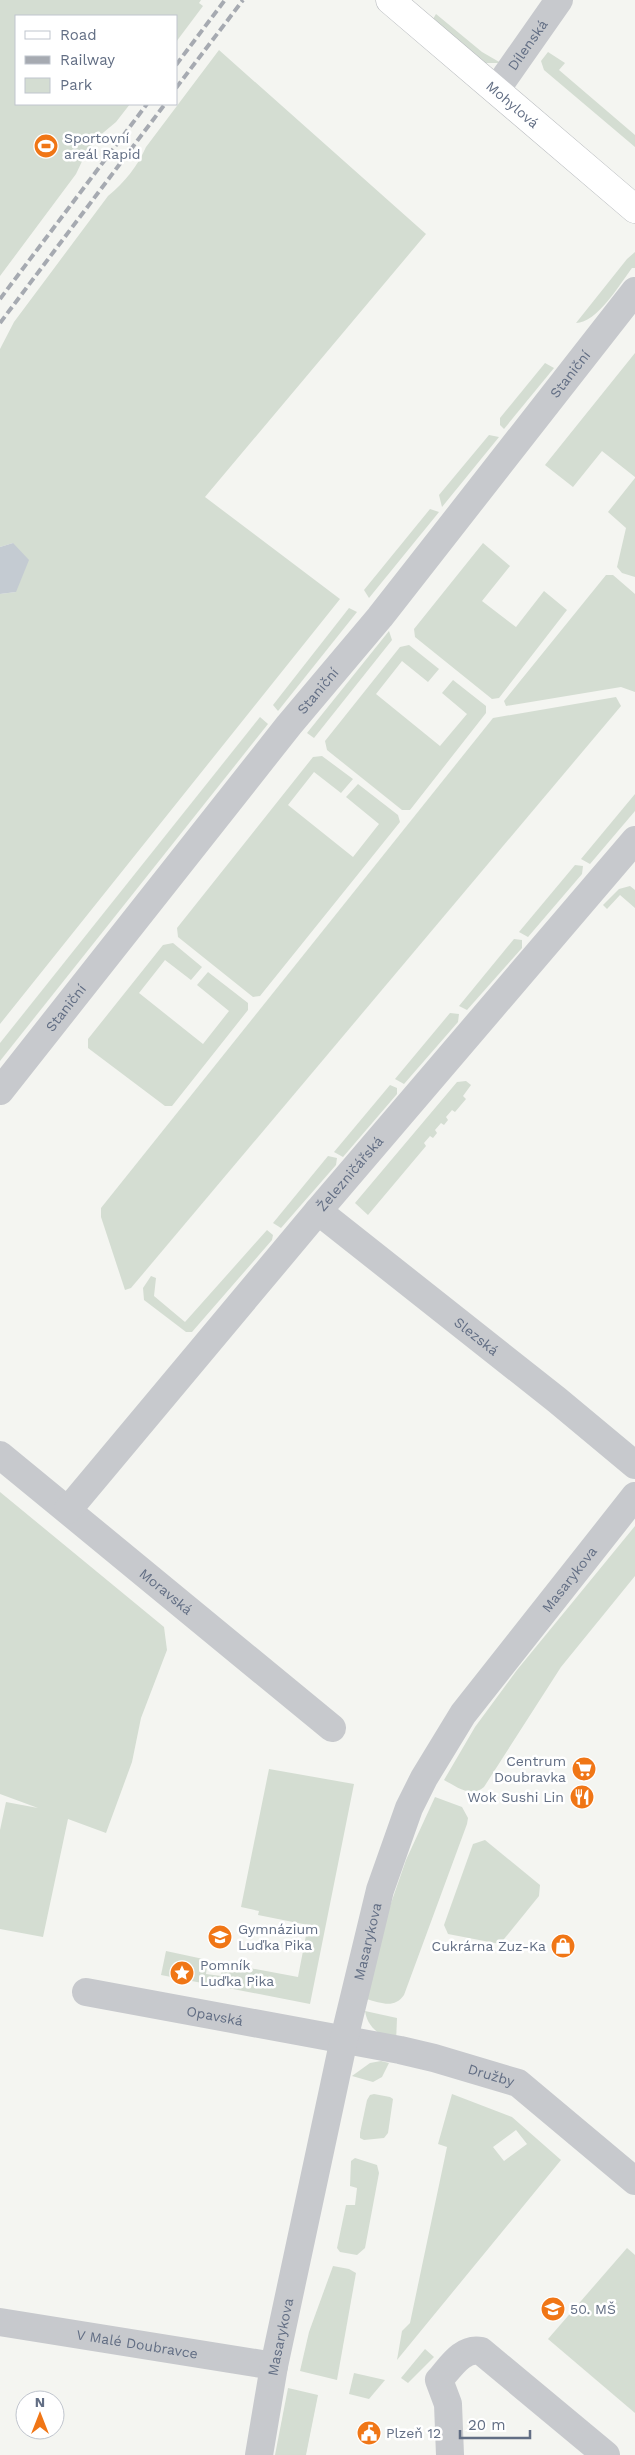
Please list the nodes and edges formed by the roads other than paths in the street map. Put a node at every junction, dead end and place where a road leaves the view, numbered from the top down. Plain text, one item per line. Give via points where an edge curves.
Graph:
1 (390, 0) edge
2 (559, 0) edge
3 (496, 90) junction
4 (635, 209) edge
5 (635, 291) edge
6 (632, 849) edge
7 (0, 1091) edge
8 (318, 1211) junction
9 (0, 1455) edge
10 (635, 1465) edge
11 (635, 1496) edge
12 (68, 1510) junction
13 (332, 1728) dead end
14 (86, 1992) dead end
15 (344, 2039) junction
16 (635, 2181) edge
17 (0, 2322) edge
18 (274, 2366) junction
19 (258, 2455) edge
20 (450, 2455) edge
21 (606, 2455) edge

1 - 3 main road, Mohylová
2 - 3 street, Dílenská
3 - 4 main road, Mohylová
5 - 7 street, Staniční via 380,617 289,725
6 - 8 street, Železničářská via 539,950
8 - 10 street, Slezská
8 - 12 street, Železničářská
9 - 12 street, Moravská
11 - 15 street, Masarykova via 463,1714 424,1778 409,1808 380,1890
12 - 13 street, Moravská
14 - 15 street, Opavská
15 - 16 street, Družby via 434,2058 518,2083
15 - 18 street, Masarykova
17 - 18 street, V Malé Doubravce
18 - 19 street, Masarykova
20 - 21 street via 448,2404 439,2380 463,2354 473,2349 481,2351

